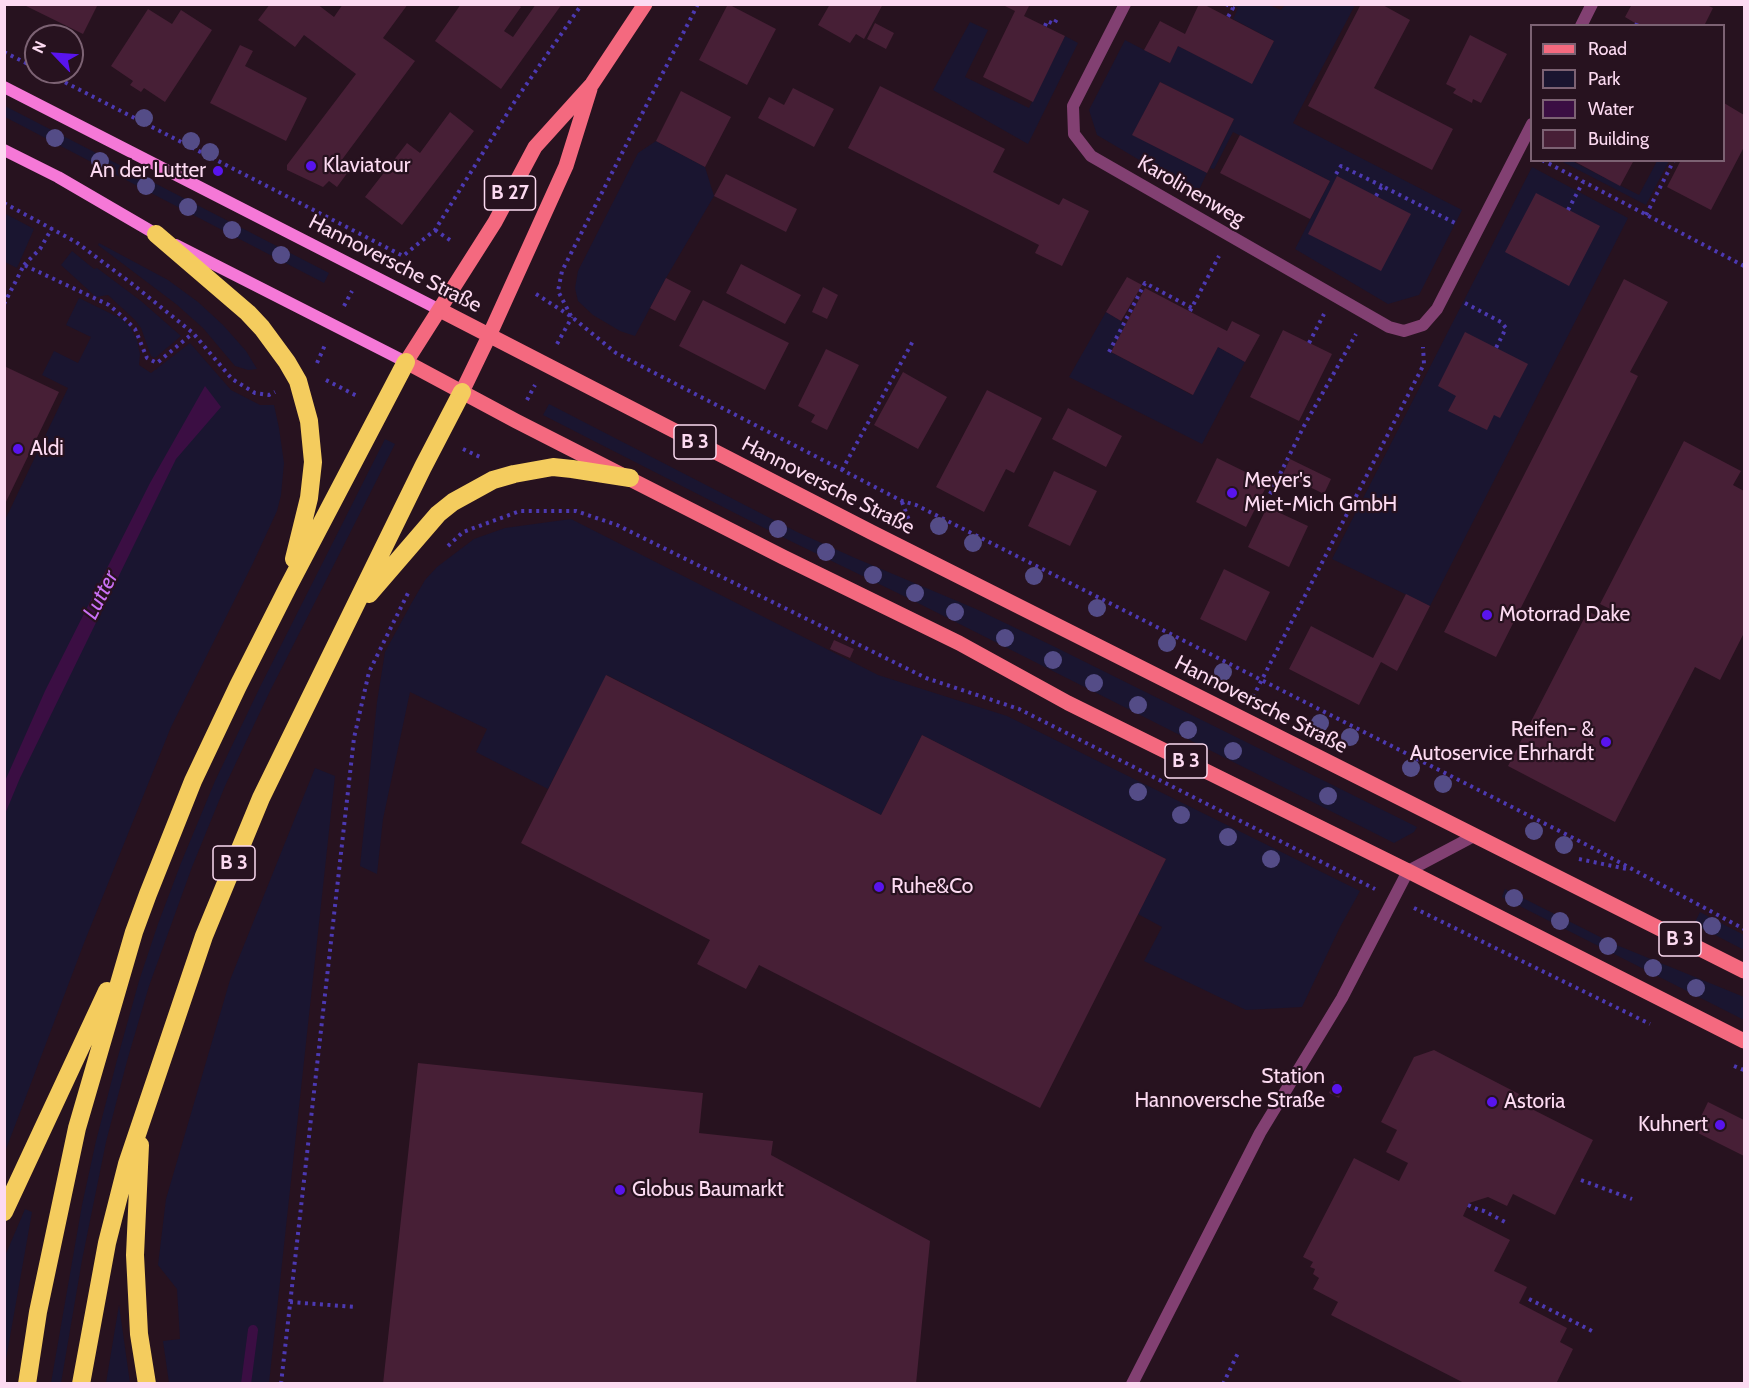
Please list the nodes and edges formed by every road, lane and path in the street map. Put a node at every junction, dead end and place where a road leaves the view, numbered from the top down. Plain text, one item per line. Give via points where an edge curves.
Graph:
1 (582, 4) edge
2 (645, 4) edge
3 (698, 4) edge
4 (1125, 4) edge
5 (1226, 4) edge
6 (1592, 4) edge
7 (1058, 17) dead end
8 (1228, 17) dead end
9 (1582, 24) edge
10 (1045, 26) dead end
11 (4, 52) edge
12 (24, 62) edge
13 (68, 84) edge
14 (592, 84) junction
15 (4, 87) edge
16 (1530, 128) edge
17 (4, 150) edge
18 (1546, 162) edge
19 (1673, 162) edge
20 (1336, 174) dead end
21 (1583, 182) junction
22 (1382, 186) junction
23 (1376, 196) dead end
24 (4, 203) edge
25 (1568, 210) dead end
26 (1646, 214) junction
27 (52, 228) junction
28 (1476, 233) junction
29 (156, 234) junction
30 (1230, 236) junction
31 (24, 265) junction
32 (1744, 266) edge
33 (1445, 294) junction
34 (1333, 295) junction
35 (4, 304) edge
36 (440, 310) junction
37 (1367, 315) junction
38 (572, 317) junction
39 (1423, 325) junction
40 (193, 333) junction
41 (489, 336) junction
42 (913, 341) dead end
43 (1310, 343) dead end
44 (1496, 348) dead end
45 (1109, 352) dead end
46 (406, 362) junction
47 (545, 365) junction
48 (298, 381) junction
49 (462, 392) junction
50 (516, 421) junction
51 (842, 470) junction
52 (630, 478) junction
53 (1270, 494) dead end
54 (441, 552) dead end
55 (413, 582) dead end
56 (288, 587) junction
57 (350, 616) junction
58 (1262, 680) junction
59 (1253, 698) dead end
60 (1474, 836) junction
61 (1408, 871) junction
62 (1394, 898) junction
63 (1744, 929) edge
64 (134, 932) junction
65 (1744, 971) edge
66 (1650, 1024) dead end
67 (1744, 1041) edge
68 (1734, 1065) dead end
69 (1744, 1071) edge
70 (141, 1119) junction
71 (1581, 1180) dead end
72 (1632, 1198) dead end
73 (1468, 1205) dead end
74 (4, 1212) edge
75 (1508, 1223) dead end
76 (1528, 1299) dead end
77 (290, 1302) junction
78 (355, 1307) dead end
79 (1594, 1332) dead end
80 (1238, 1353) dead end
81 (27, 1383) edge
82 (81, 1383) edge
83 (147, 1383) edge
84 (281, 1383) edge
85 (1132, 1383) edge
86 (1223, 1383) edge

1 - 13 path via 515,101 435,230 403,256
2 - 14 main road, B 27
3 - 38 path via 562,271 558,291
4 - 30 street, Karolinenweg via 1073,106 1074,134 1090,156
5 - 8 path via 1233,8
6 - 9 street
7 - 10 path via 1054,24 1047,21
11 - 12 path
14 - 36 main road, B 27 via 535,147 495,222
14 - 41 main road, B 27 via 566,166
15 - 36 street, Hannoversche Straße
16 - 28 street
17 - 29 street
18 - 21 path
19 - 26 path
20 - 22 path via 1341,166
21 - 25 path
21 - 26 path
22 - 23 path
22 - 28 path
24 - 27 path
26 - 32 path
27 - 31 path
27 - 40 path via 76,242
28 - 33 street
29 - 46 street
29 - 48 highway via 248,313 288,362
30 - 34 street, Karolinenweg
30 - 45 path via 1191,310 1145,283
31 - 35 path
31 - 40 path via 109,305 135,329 147,358 157,363
33 - 39 street
33 - 44 path via 1501,321 1506,328
34 - 37 street, Karolinenweg
34 - 43 path
36 - 41 main road, Hannoversche Straße / B 3
36 - 46 main road
37 - 39 street, Karolinenweg via 1404,331
37 - 53 path
38 - 47 path
38 - 51 path via 616,353
39 - 58 path via 1424,364
40 - 48 path via 232,379 255,393 269,395
41 - 47 main road, Hannoversche Straße / B 3
41 - 49 main road, B 27
42 - 51 path
46 - 49 main road
46 - 56 highway
47 - 50 path
47 - 60 main road, Hannoversche Straße / B 3
48 - 56 highway via 309,421 312,471
49 - 50 main road, B 3
49 - 57 highway, B 27
50 - 52 main road, B 3
51 - 58 path
52 - 57 highway, B 3 via 553,467 493,480 438,514
52 - 61 main road, B 3 via 908,617 1068,703
54 - 62 path via 463,532 520,511 576,511 617,525 926,678 1020,710
55 - 77 path via 369,672 354,738
56 - 64 highway via 198,772
57 - 70 highway, B 3 via 261,798 204,936
58 - 59 path
58 - 63 path
60 - 61 street
60 - 65 main road, Hannoversche Straße / B 3
61 - 62 street
61 - 67 main road, B 3
62 - 66 path
62 - 85 street via 1342,998 1260,1133
64 - 74 highway
64 - 81 highway via 77,1128
68 - 69 path
70 - 82 highway, B 3 via 110,1232
70 - 83 highway via 135,1256 139,1334
71 - 72 path
73 - 75 path
76 - 79 path
77 - 78 path
77 - 84 path
80 - 86 path

